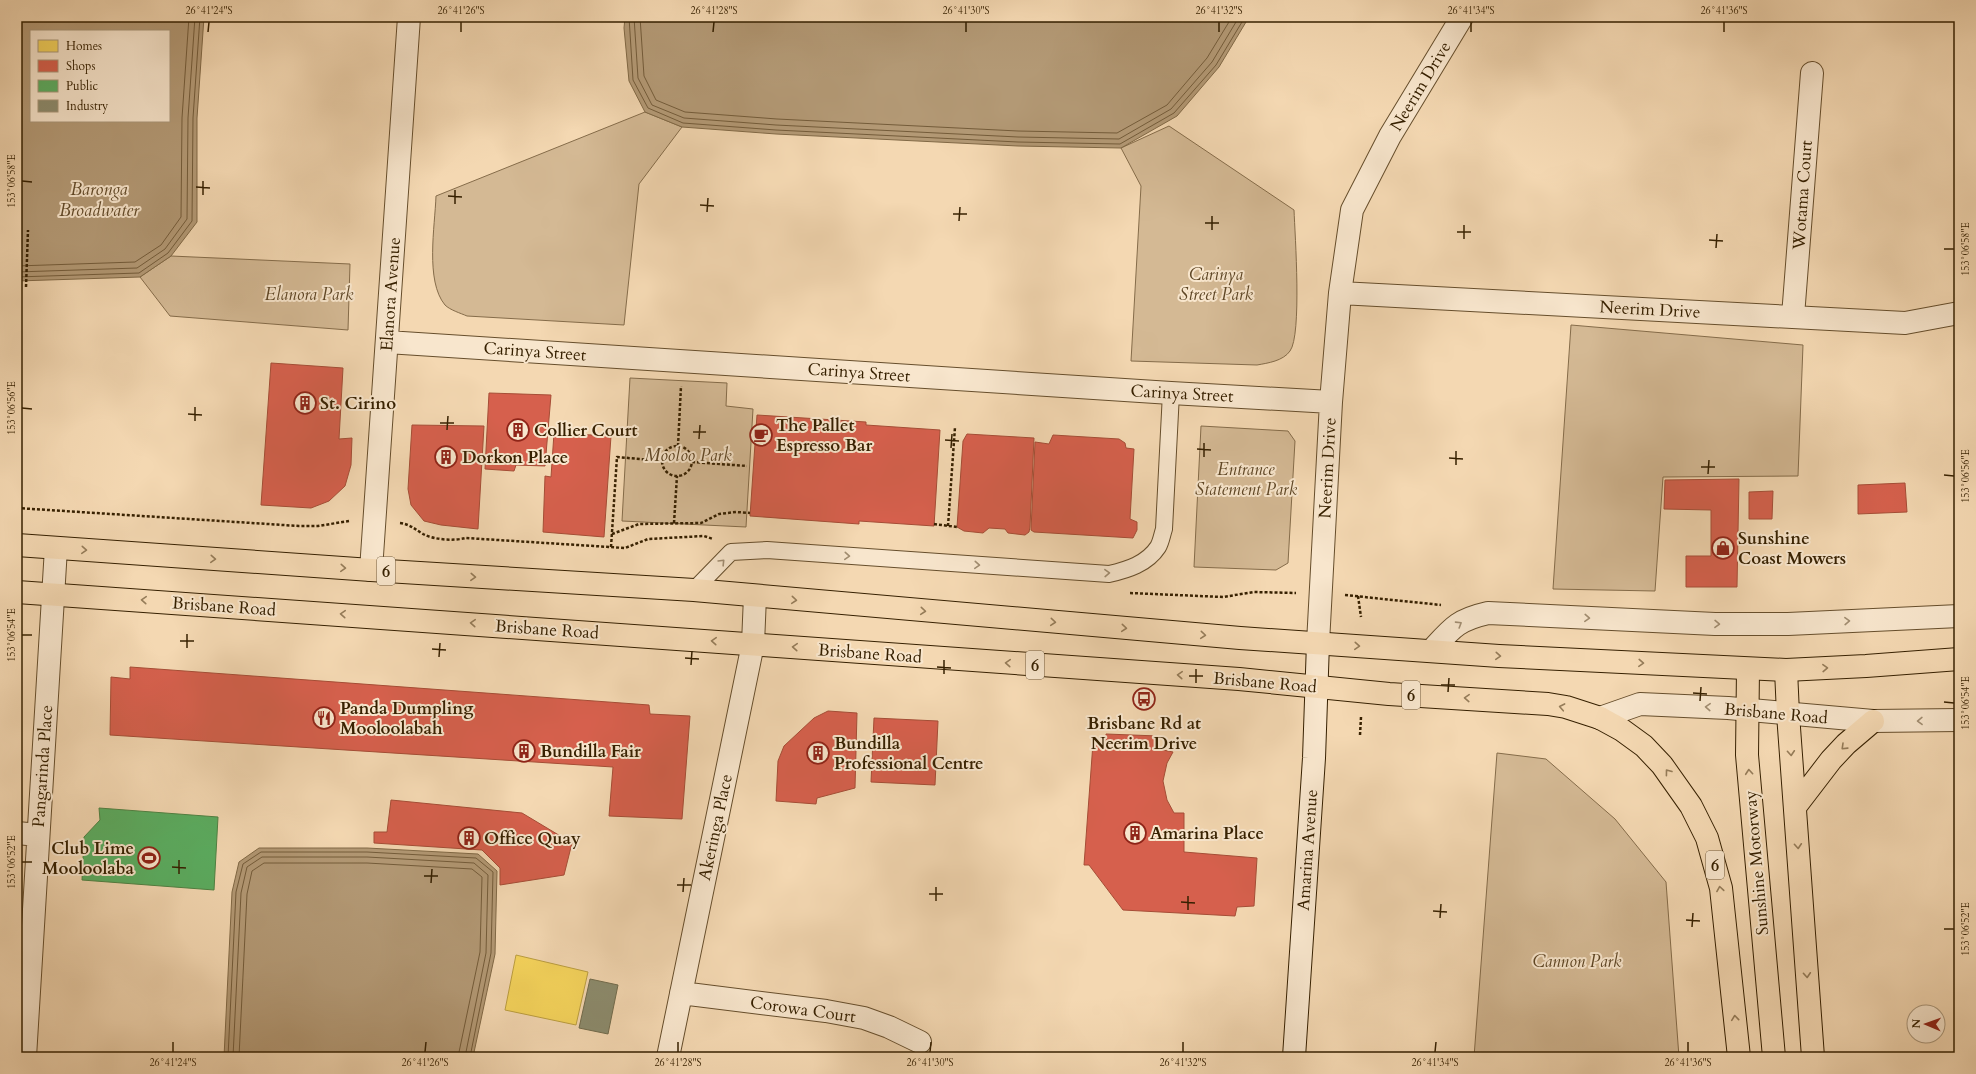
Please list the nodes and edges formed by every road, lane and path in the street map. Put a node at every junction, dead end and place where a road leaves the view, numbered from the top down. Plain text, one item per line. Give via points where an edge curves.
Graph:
1 (409, 17) edge
2 (1462, 17) edge
3 (1812, 73) dead end
4 (28, 230) dead end
5 (26, 287) dead end
6 (1340, 293) junction
7 (1959, 313) edge
8 (1793, 316) junction
9 (387, 342) junction
10 (683, 360) junction
11 (1171, 393) junction
12 (1330, 402) junction
13 (955, 427) dead end
14 (678, 446) junction
15 (662, 461) junction
16 (692, 462) junction
17 (747, 466) dead end
18 (677, 476) junction
19 (750, 513) dead end
20 (674, 523) junction
21 (934, 524) dead end
22 (948, 526) junction
23 (957, 527) dead end
24 (612, 534) junction
25 (17, 545) edge
26 (611, 547) dead end
27 (56, 548) junction
28 (371, 570) junction
29 (694, 590) junction
30 (17, 592) edge
31 (53, 594) junction
32 (755, 596) junction
33 (1358, 596) dead end
34 (1959, 616) edge
35 (1361, 617) dead end
36 (1318, 643) junction
37 (753, 644) junction
38 (1431, 651) junction
39 (1959, 659) edge
40 (1748, 669) junction
41 (1786, 670) junction
42 (1316, 687) junction
43 (1747, 710) junction
44 (1788, 714) junction
45 (1361, 716) dead end
46 (1600, 718) junction
47 (1959, 720) edge
48 (1874, 721) junction
49 (1360, 735) dead end
50 (1795, 807) junction
51 (27, 834) edge
52 (681, 993) junction
53 (920, 1042) dead end
54 (25, 1057) edge
55 (668, 1057) edge
56 (1294, 1057) edge
57 (1739, 1057) edge
58 (1774, 1057) edge
59 (1813, 1057) edge

1 - 9 street, Elanora Avenue
2 - 6 street, Neerim Drive via 1390,136 1352,210
3 - 8 street, Wotama Court
4 - 5 path
6 - 8 street, Neerim Drive
6 - 12 street, Neerim Drive
7 - 8 street, Neerim Drive via 1905,323
9 - 10 street, Carinya Street
9 - 28 street, Elanora Avenue
10 - 11 street, Carinya Street
10 - 14 path
11 - 12 street, Carinya Street
29 -> 11 lane via 731,552 767,550 1109,574 1141,564 1158,547 1164,529
12 - 36 street, Neerim Drive
13 - 22 path
14 - 15 path via 666,450
14 - 16 path via 688,448
15 - 18 path via 663,468 668,473
15 - 24 path via 617,457
16 - 17 path
16 - 18 path via 686,474
18 - 20 path
19 - 20 path via 719,514 701,523
20 - 24 path via 639,524
21 - 22 path
22 - 23 path
24 - 26 path
25 - 27 main road, 6
27 -> 28 main road, 6
27 - 31 street, Pangarinda Place
28 -> 29 main road, 6
29 - 32 main road, 6
30 - 31 main road, Brisbane Road / 6
37 -> 31 main road, Brisbane Road / 6
31 - 51 street, Pangarinda Place
32 -> 36 main road, 6 via 1232,638
32 - 37 street, Akeringa Place
33 - 35 path
38 -> 34 street via 1456,625 1471,617 1488,613 1715,624 1788,624
36 -> 38 main road, 6
36 - 42 street, Amarina Avenue
42 -> 37 main road, Brisbane Road / 6 via 1239,679
37 - 52 street, Akeringa Place
38 -> 40 main road, 6
41 -> 39 main road, 6
40 - 41 main road, 6
40 - 43 main road, Sunshine Motorway
41 - 44 main road
46 -> 42 main road, Brisbane Road / 6 via 1548,704
42 - 56 street, Amarina Avenue
43 - 44 street, Brisbane Road
43 -> 46 street, Brisbane Road via 1640,704
58 -> 43 main road, Sunshine Motorway via 1747,754
44 - 48 street, Brisbane Road
44 -> 50 main road
45 - 49 path
57 -> 46 main road, 6 via 1721,888 1707,838 1690,806 1662,765 1644,746
47 -> 48 street, Brisbane Road
48 -> 50 main road via 1831,760
50 -> 59 main road
51 - 54 street, Pangarinda Place
52 - 53 street, Corowa Court via 864,1018
52 - 55 street, Akeringa Place

